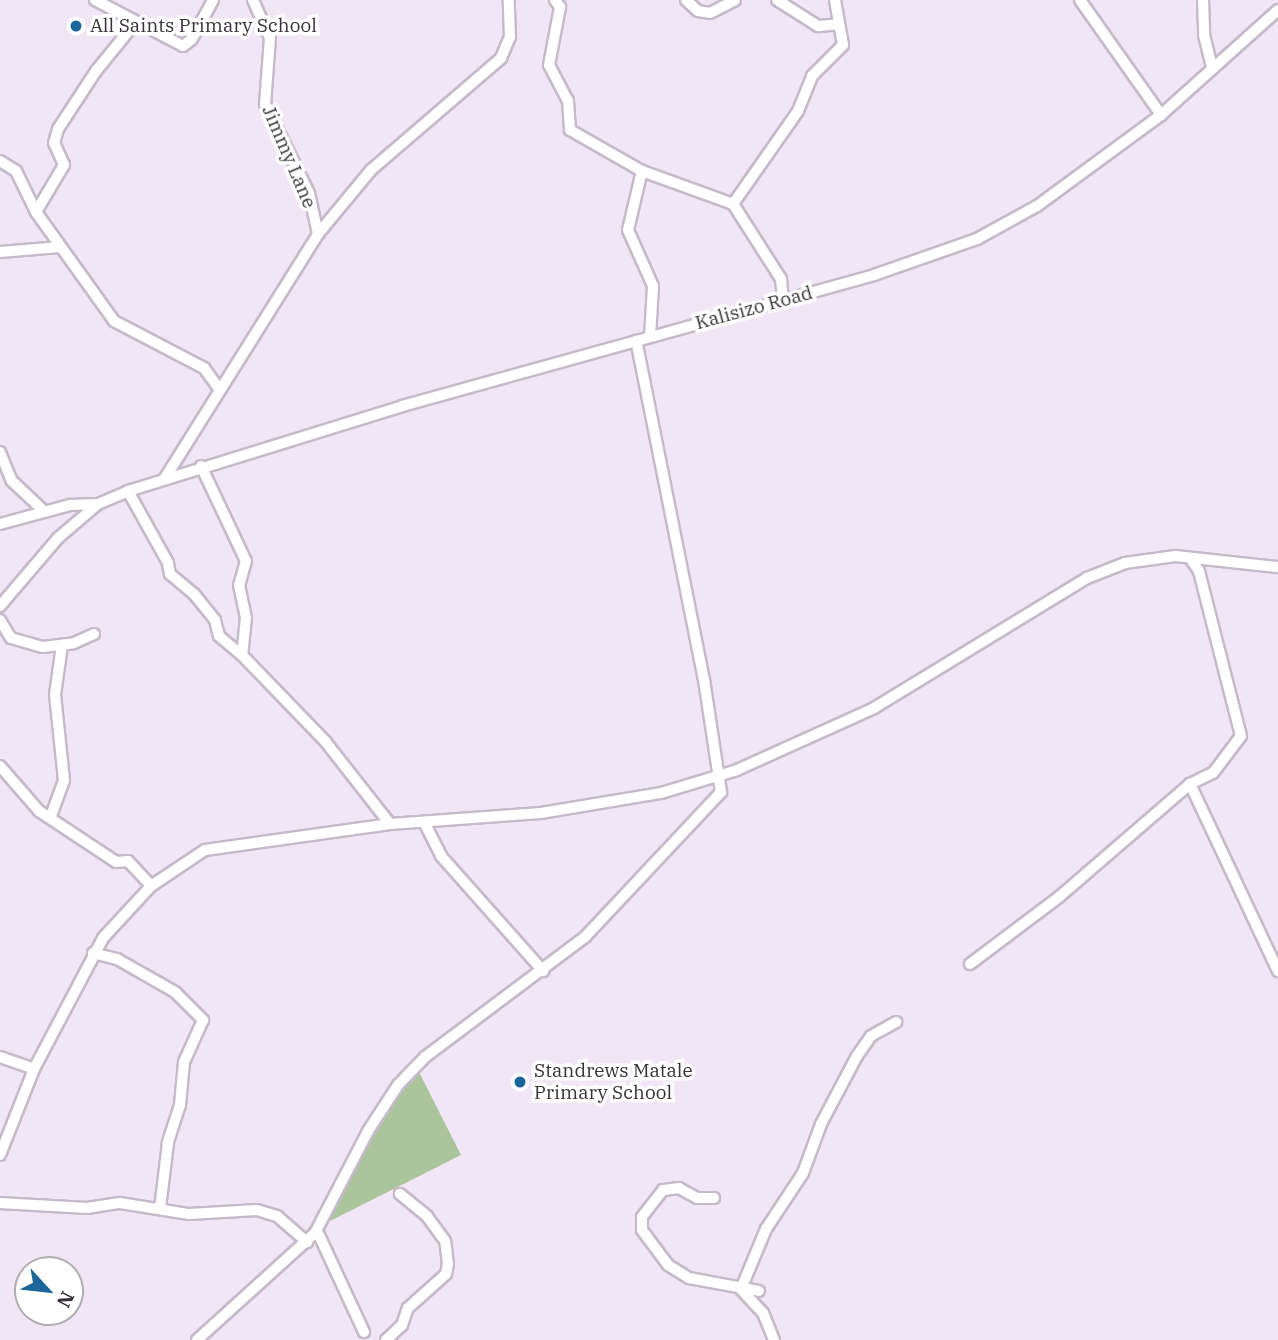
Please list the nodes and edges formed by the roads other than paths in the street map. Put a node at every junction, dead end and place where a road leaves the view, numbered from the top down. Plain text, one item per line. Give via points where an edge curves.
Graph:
1 (95, 0) edge
2 (213, 0) edge
3 (253, 0) edge
4 (509, 0) edge
5 (555, 0) edge
6 (686, 0) edge
7 (735, 0) edge
8 (777, 0) edge
9 (835, 0) edge
10 (1080, 0) edge
11 (1203, 0) edge
12 (1278, 10) edge
13 (136, 22) junction
14 (839, 24) junction
15 (1212, 66) junction
16 (1161, 115) junction
17 (0, 161) edge
18 (642, 171) junction
19 (733, 205) junction
20 (36, 212) junction
21 (318, 234) junction
22 (60, 247) junction
23 (0, 252) edge
24 (783, 302) junction
25 (650, 337) junction
26 (636, 341) junction
27 (220, 390) junction
28 (0, 452) edge
29 (201, 466) junction
30 (165, 478) junction
31 (128, 491) junction
32 (98, 504) junction
33 (44, 511) junction
34 (0, 524) edge
35 (1189, 558) junction
36 (1278, 567) edge
37 (0, 606) edge
38 (0, 620) edge
39 (93, 634) dead end
40 (62, 645) junction
41 (242, 655) junction
42 (0, 766) edge
43 (721, 775) junction
44 (1190, 784) junction
45 (51, 816) junction
46 (424, 822) junction
47 (390, 824) junction
48 (151, 886) junction
49 (93, 953) junction
50 (970, 964) dead end
51 (543, 971) junction
52 (1278, 971) edge
53 (895, 1023) dead end
54 (0, 1057) edge
55 (34, 1069) junction
56 (0, 1155) edge
57 (400, 1194) dead end
58 (713, 1198) dead end
59 (0, 1203) edge
60 (160, 1208) junction
61 (319, 1235) dead end
62 (307, 1242) junction
63 (741, 1289) junction
64 (759, 1291) dead end
65 (364, 1332) dead end
66 (197, 1340) edge
67 (386, 1340) edge
68 (774, 1340) edge

1 - 13 street
2 - 13 street via 192,40 183,46
3 - 21 street, Jimmy Lane via 270,38 265,104 309,193
4 - 21 street via 510,37 495,66 371,170
5 - 18 street via 559,7 549,65 568,101 570,130
6 - 7 street via 698,11 710,13
8 - 14 street via 818,26
9 - 14 street
10 - 16 street
11 - 15 street via 1204,35
12 - 15 street, Kalisizo Road
13 - 20 street via 96,71 58,130 54,143 64,165
14 - 19 street via 844,40 841,50 812,76 798,111
15 - 16 street, Kalisizo Road
16 - 24 street, Kalisizo Road via 1046,200 977,239
17 - 20 street via 16,172
18 - 19 street
18 - 25 street via 628,230 653,286
19 - 24 street via 781,279
20 - 22 street
21 - 27 street
22 - 23 street
22 - 27 street via 114,321 204,368
24 - 25 street, Kalisizo Road
25 - 26 street, Kalisizo Road
26 - 29 street, Kalisizo Road
26 - 43 street
27 - 30 street
28 - 33 street via 12,481
29 - 30 street, Kalisizo Road
29 - 41 street via 246,561 239,585 246,618
30 - 31 street, Kalisizo Road
31 - 32 street, Kalisizo Road
31 - 41 street via 170,574 194,594 215,620 219,636
32 - 33 street
32 - 37 street via 58,538
33 - 34 street
35 - 36 street
35 - 43 street via 1140,558 1087,578 874,708
35 - 44 street via 1199,571 1241,736 1213,773
38 - 40 street via 11,638 43,647
39 - 40 street
40 - 45 street via 55,695 64,780
41 - 47 street via 325,741
42 - 45 street via 39,811
43 - 46 street via 661,793 541,813
43 - 51 street via 723,786 716,797 674,838 612,912
44 - 50 street via 1059,897
44 - 52 street
45 - 48 street via 116,862 128,861
46 - 47 street
46 - 51 street via 441,856
47 - 48 street via 205,850
48 - 49 street
49 - 55 street
49 - 60 street via 117,960 175,992 203,1020 184,1062
51 - 62 street via 425,1057 398,1085
53 - 63 street via 871,1035 857,1056 821,1124 803,1173 766,1229
54 - 55 street
55 - 56 street
57 - 67 street via 427,1216 445,1241 448,1265 446,1274 408,1308 402,1325
58 - 63 street via 697,1198 679,1188 663,1190 642,1217 642,1230 679,1273 699,1282
59 - 60 street via 87,1208 120,1203
60 - 62 street via 189,1214 267,1212
61 - 65 street
62 - 66 street
63 - 64 street
63 - 68 street via 762,1313

